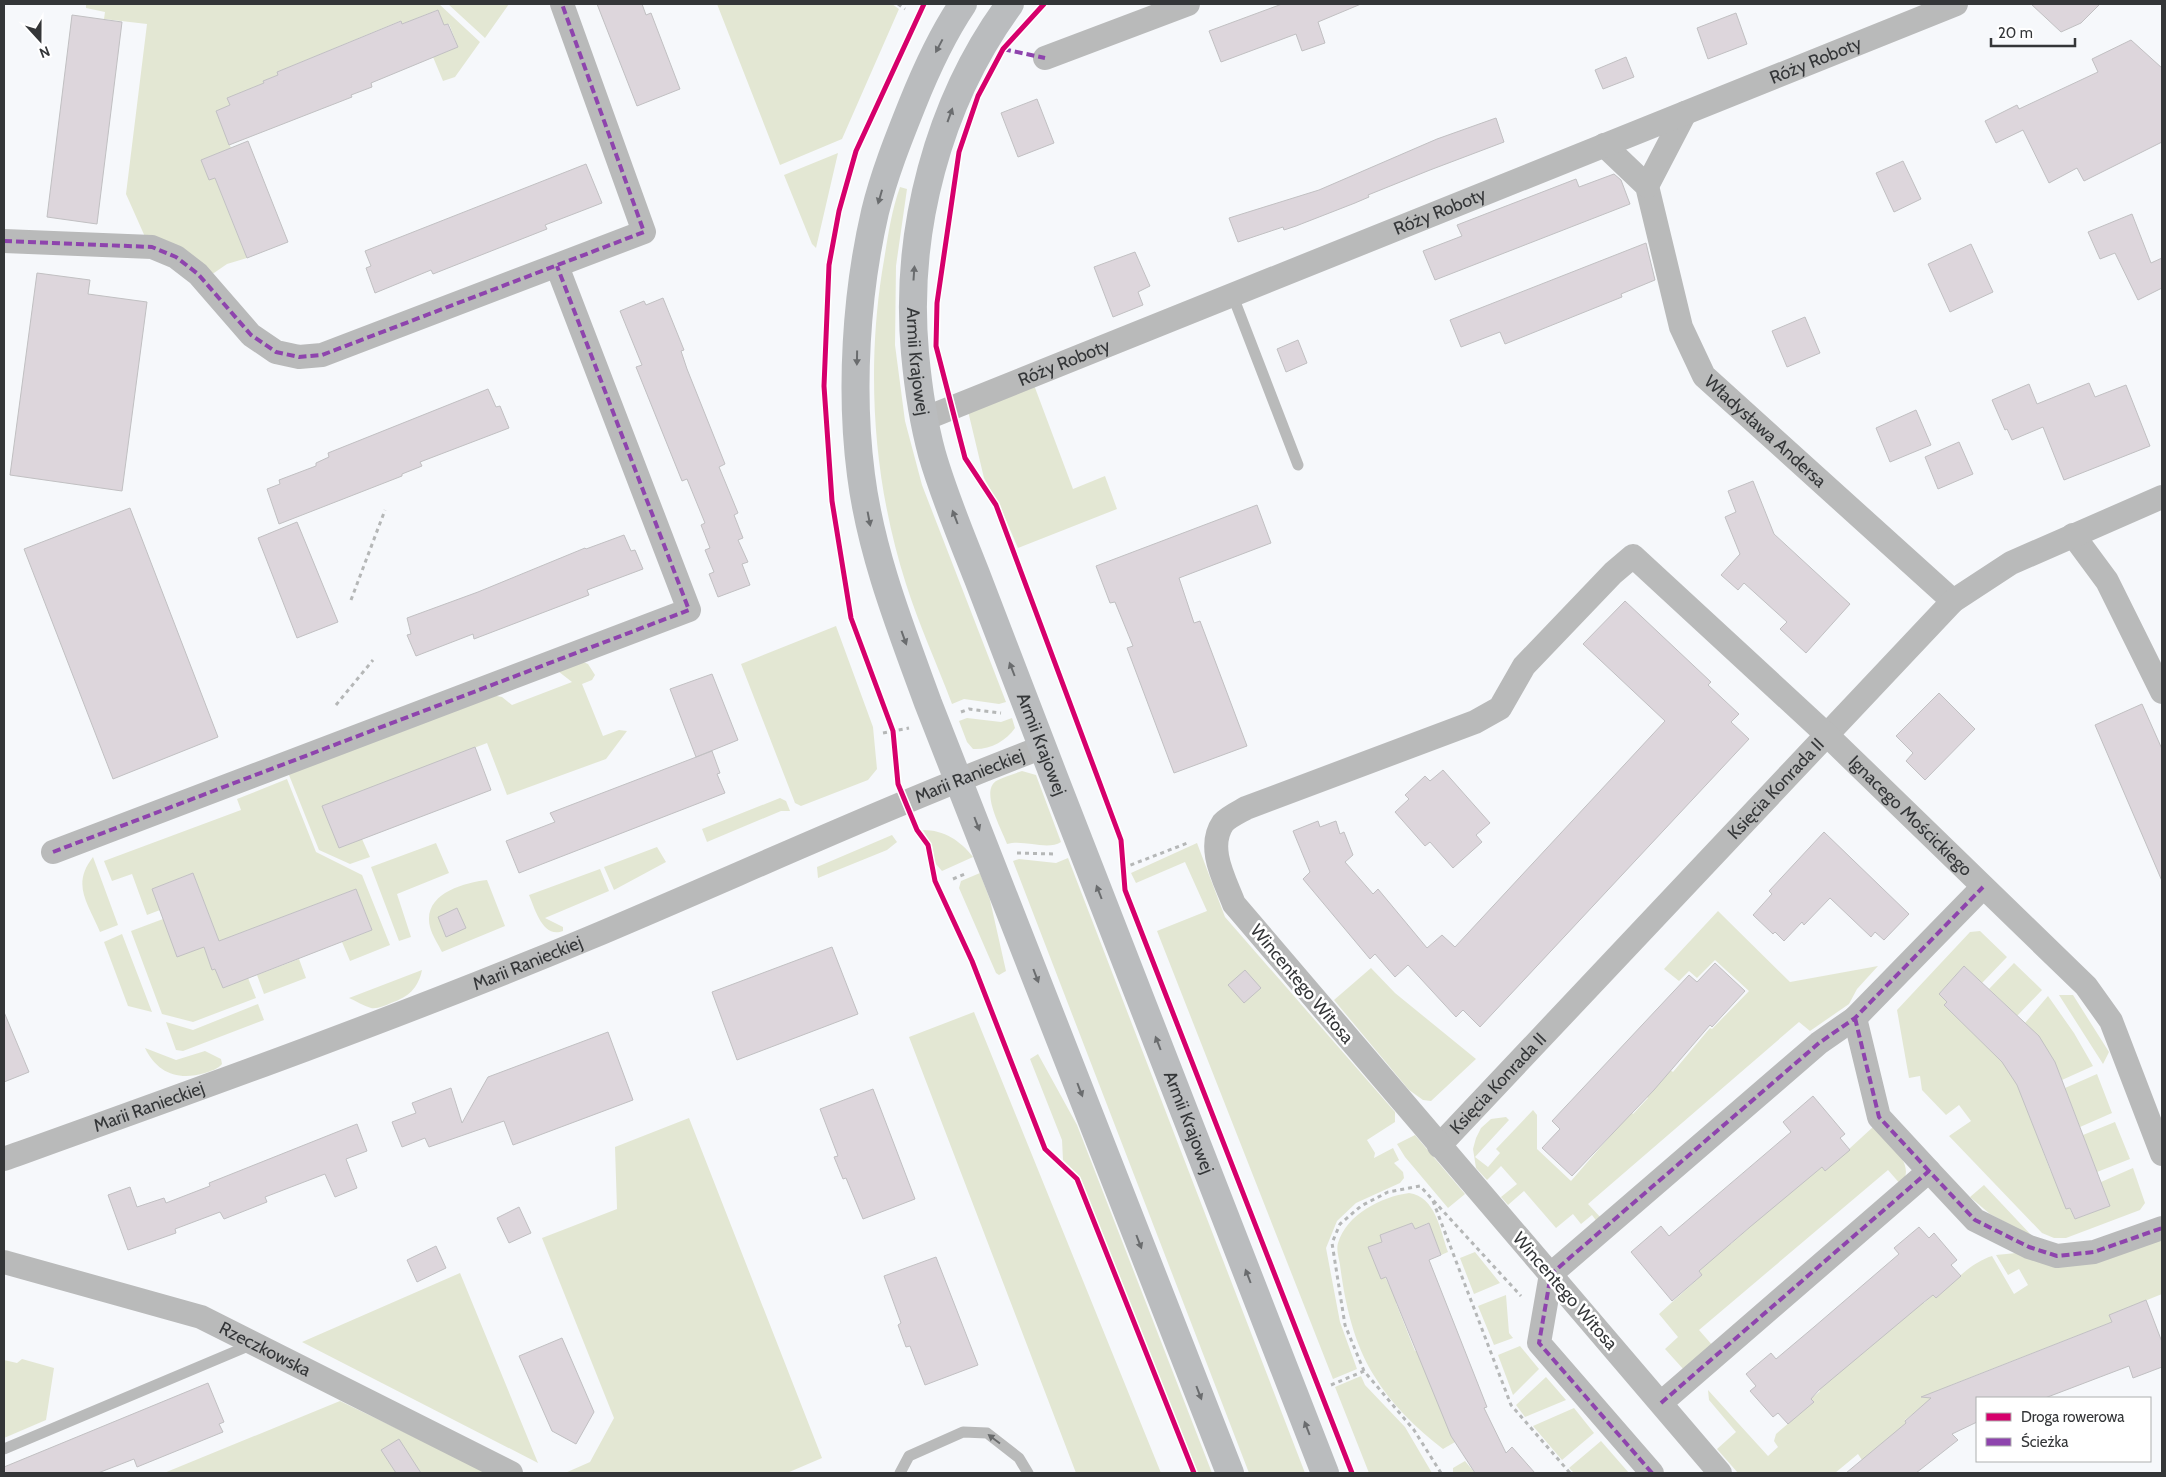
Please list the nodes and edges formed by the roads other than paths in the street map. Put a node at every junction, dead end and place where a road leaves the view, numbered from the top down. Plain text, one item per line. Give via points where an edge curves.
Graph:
1 (562, 4) edge
2 (963, 4) edge
3 (1010, 4) edge
4 (1188, 4) edge
5 (1956, 4) edge
6 (1045, 58) dead end
7 (1685, 113) junction
8 (1604, 145) junction
9 (1647, 186) junction
10 (4, 242) edge
11 (557, 266) junction
12 (1232, 294) junction
13 (924, 419) junction
14 (1298, 465) dead end
15 (2162, 496) edge
16 (2073, 535) junction
17 (1953, 601) junction
18 (2162, 692) edge
19 (1827, 735) junction
20 (1043, 747) junction
21 (959, 779) junction
22 (1215, 838) joint
23 (53, 852) dead end
24 (1983, 887) junction
25 (1855, 1018) junction
26 (1439, 1146) junction
27 (2162, 1154) edge
28 (4, 1159) edge
29 (1929, 1171) junction
30 (2162, 1228) edge
31 (4, 1262) edge
32 (1551, 1274) junction
33 (254, 1344) junction
34 (1661, 1403) junction
35 (4, 1450) edge
36 (511, 1473) edge
37 (900, 1473) edge
38 (1028, 1473) edge
39 (1230, 1473) edge
40 (1325, 1473) edge
41 (1652, 1473) edge
42 (1720, 1473) edge

1 - 11 street via 644,232
2 -> 21 main road via 918,90 894,150 875,212 864,274 858,339 857,408 861,475 873,538 914,666
13 -> 3 main road, Armii Krajowej via 914,351 914,279 919,222 931,169 962,87
4 - 6 street
5 - 7 street, Róży Roboty
7 - 8 street, Róży Roboty
7 - 9 street
8 - 9 street
8 - 12 street, Róży Roboty
9 - 17 street, Władysława Andersa via 1681,328 1704,376
10 - 11 street via 152,247 160,250 176,257 198,274 251,335 276,352 299,357 322,355
11 - 23 street via 689,610
12 - 13 street, Róży Roboty
12 - 14 lane
20 -> 13 main road, Armii Krajowej via 943,486
15 - 16 street, Księcia Konrada II
16 - 17 street, Księcia Konrada II via 2011,563
16 - 18 street via 2107,581
17 - 19 street, Księcia Konrada II
19 - 22 street, Ignacego Mościckiego via 1633,556 1524,666 1500,708 1475,722 1246,808 1224,822
19 - 24 street, Ignacego Mościckiego
19 - 26 street, Księcia Konrada II
20 - 21 street, Marii Ranieckiej
40 -> 20 main road, Armii Krajowej
21 - 28 street, Marii Ranieckiej via 587,939 450,994
21 -> 39 main road
22 - 26 street, Wincentego Witosa via 1218,860 1234,904
24 - 25 street
24 - 27 street, Ignacego Mościckiego via 2086,986 2112,1021
25 - 29 street via 1879,1118
25 - 32 street via 1819,1043
26 - 32 street, Wincentego Witosa
29 - 30 street via 1975,1220 2028,1248 2057,1256 2094,1252
29 - 34 street
31 - 33 street, Rzeczkowska via 201,1317
32 - 34 street, Wincentego Witosa
32 - 41 street via 1539,1343
33 - 35 lane
33 - 36 street, Rzeczkowska
34 - 42 street, Wincentego Witosa
38 -> 37 lane via 1019,1458 987,1434 962,1432 909,1456

